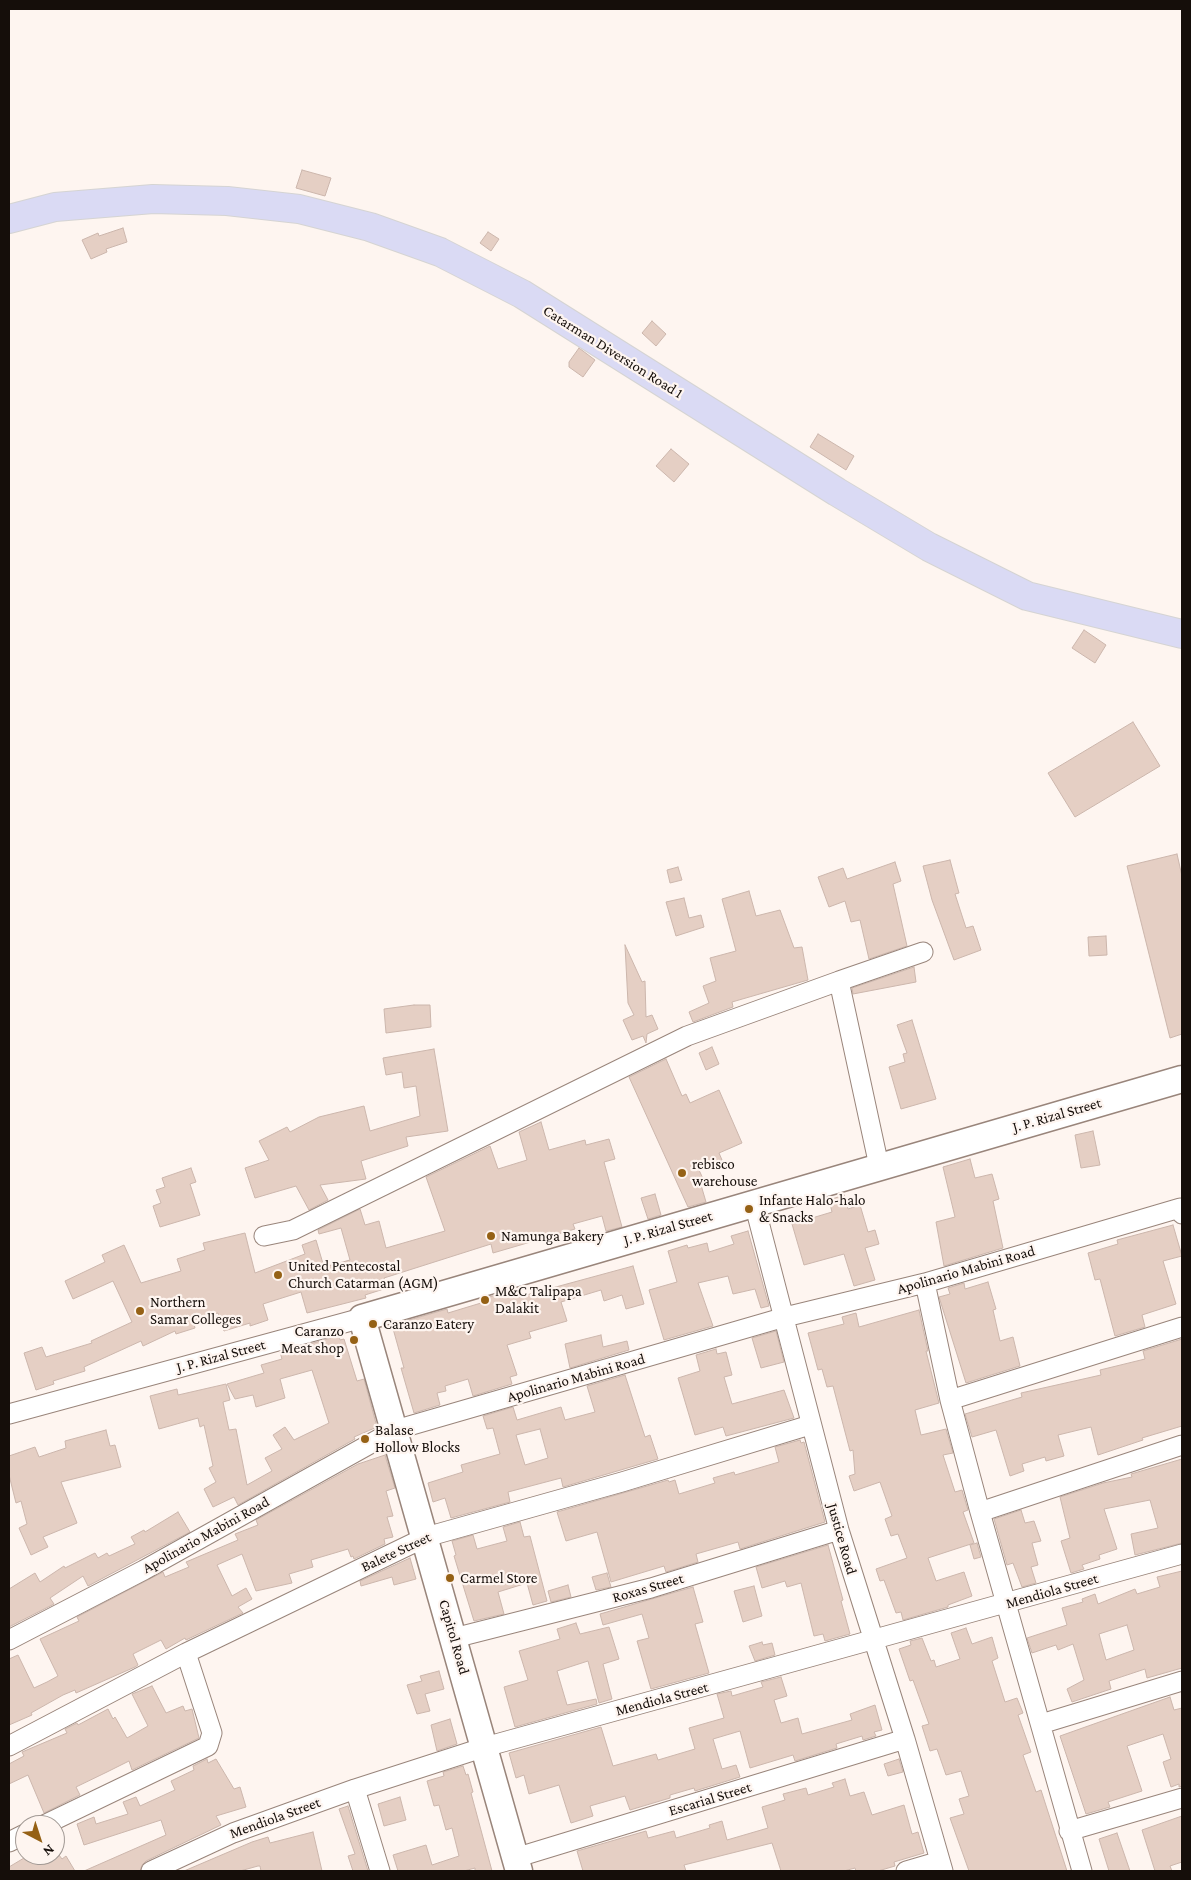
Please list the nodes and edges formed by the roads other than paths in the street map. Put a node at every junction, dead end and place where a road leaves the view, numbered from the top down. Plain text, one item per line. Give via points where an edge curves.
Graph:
1 (9, 219) edge
2 (1182, 634) edge
3 (923, 952) dead end
4 (839, 981) junction
5 (1182, 1080) edge
6 (879, 1166) junction
7 (754, 1203) junction
8 (1181, 1211) edge
9 (264, 1236) dead end
10 (925, 1283) junction
11 (785, 1317) junction
12 (362, 1318) junction
13 (1182, 1327) edge
14 (950, 1400) junction
15 (9, 1414) edge
16 (810, 1425) junction
17 (395, 1430) junction
18 (1182, 1445) edge
19 (980, 1512) junction
20 (838, 1530) junction
21 (426, 1537) junction
22 (1182, 1554) edge
23 (1005, 1604) junction
24 (454, 1638) junction
25 (9, 1640) edge
26 (872, 1641) junction
27 (186, 1653) junction
28 (1182, 1681) edge
29 (1041, 1724) junction
30 (905, 1740) junction
31 (9, 1746) edge
32 (485, 1747) junction
33 (355, 1789) junction
34 (1182, 1798) edge
35 (65, 1815) edge
36 (1069, 1831) junction
37 (517, 1865) edge
38 (942, 1866) edge
39 (151, 1871) edge
40 (380, 1871) edge
41 (906, 1871) edge
42 (1082, 1871) edge

1 - 2 main road, Catarman Diversion Road 1 via 55,207 153,199 227,200 299,209 388,233 440,252 522,294 929,547 1027,596
3 - 4 street
4 - 6 street
4 - 9 street via 687,1036 293,1230
5 - 6 street, J. P. Rizal Street
6 - 7 street, J. P. Rizal Street
7 - 11 street, Justice Road
7 - 12 street, J. P. Rizal Street
8 - 10 street, Apolinario Mabini Road
10 - 11 street, Apolinario Mabini Road
10 - 14 street
11 - 16 street, Justice Road
11 - 17 street, Apolinario Mabini Road
12 - 15 street, J. P. Rizal Street
12 - 17 street, Capitol Road
13 - 14 street
14 - 19 street
16 - 20 street, Justice Road
16 - 21 street, Balete Street
17 - 21 street, Capitol Road
17 - 25 street, Apolinario Mabini Road via 144,1570
18 - 19 street
19 - 23 street
20 - 24 street, Roxas Street via 651,1588
20 - 26 street, Justice Road
21 - 24 street, Capitol Road
21 - 27 street, Balete Street
22 - 23 street, Mendiola Street
23 - 26 street, Mendiola Street
23 - 29 street
24 - 32 street, Capitol Road
26 - 30 street, Justice Road
26 - 32 street, Mendiola Street
27 - 31 street, Balete Street
27 - 35 street via 212,1733 208,1746
28 - 29 street
29 - 36 street
30 - 37 street, Escarial Street
30 - 38 street, Justice Road
32 - 33 street, Mendiola Street
32 - 37 street, Capitol Road
33 - 39 street, Mendiola Street via 233,1833
33 - 40 street
34 - 36 street
36 - 42 street
38 - 41 street

